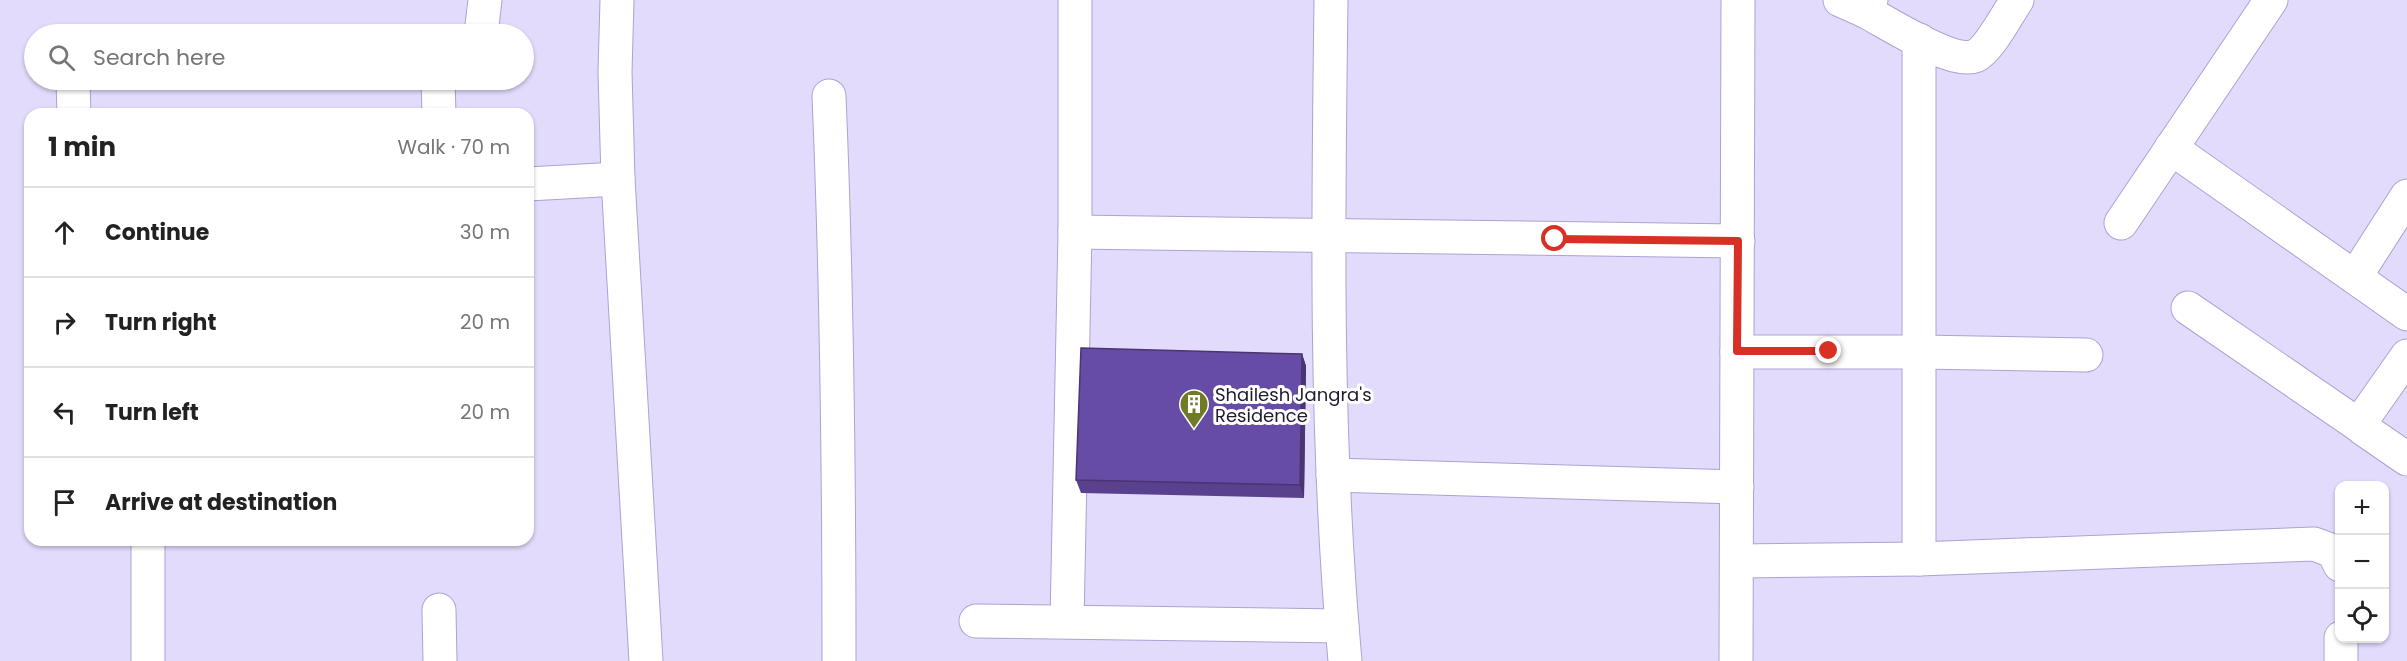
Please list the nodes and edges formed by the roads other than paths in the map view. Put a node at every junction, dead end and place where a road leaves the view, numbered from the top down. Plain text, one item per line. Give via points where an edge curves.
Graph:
1 (484, 0) edge
2 (617, 0) edge
3 (1075, 0) edge
4 (1331, 0) edge
5 (1738, 0) edge
6 (2017, 0) edge
7 (2271, 0) edge
8 (1859, 4) edge
9 (482, 24) edge
10 (1919, 40) junction
11 (73, 90) edge
12 (438, 90) edge
13 (828, 96) dead end
14 (74, 108) edge
15 (439, 108) edge
16 (2171, 148) junction
17 (618, 179) junction
18 (534, 184) edge
19 (2407, 196) edge
20 (2121, 223) dead end
21 (1075, 232) junction
22 (1327, 236) junction
23 (1738, 241) junction
24 (2355, 277) junction
25 (2188, 308) dead end
26 (2407, 314) edge
27 (1737, 351) junction
28 (1921, 351) junction
29 (2086, 355) dead end
30 (2407, 356) edge
31 (2360, 426) junction
32 (2407, 459) edge
33 (1333, 475) junction
34 (1737, 487) junction
35 (148, 546) edge
36 (2335, 555) edge
37 (1920, 559) junction
38 (1737, 561) junction
39 (439, 610) dead end
40 (976, 621) dead end
41 (1067, 621) junction
42 (1342, 626) junction
43 (2341, 643) edge
44 (148, 661) edge
45 (440, 661) edge
46 (646, 661) edge
47 (839, 661) edge
48 (1345, 661) edge
49 (1736, 661) edge
50 (2341, 661) edge

1 - 9 street
2 - 17 street
3 - 21 street
4 - 22 street
5 - 23 street
6 - 10 street via 1988,44 1976,55 1959,58
7 - 16 street
8 - 10 street
10 - 28 street
11 - 14 street
12 - 15 street
13 - 47 street via 839,396
16 - 20 street
16 - 24 street
17 - 18 street
17 - 46 street
19 - 24 street
21 - 22 street
21 - 41 street
22 - 23 street
22 - 33 street
23 - 27 street
24 - 26 street
25 - 31 street
27 - 28 street
27 - 34 street
28 - 29 street
28 - 37 street
30 - 31 street
31 - 32 street
33 - 34 street
33 - 42 street
34 - 38 street
35 - 44 street
36 - 37 street via 2314,544
37 - 38 street
38 - 49 street
39 - 45 street
40 - 41 street
41 - 42 street
42 - 48 street
43 - 50 street

